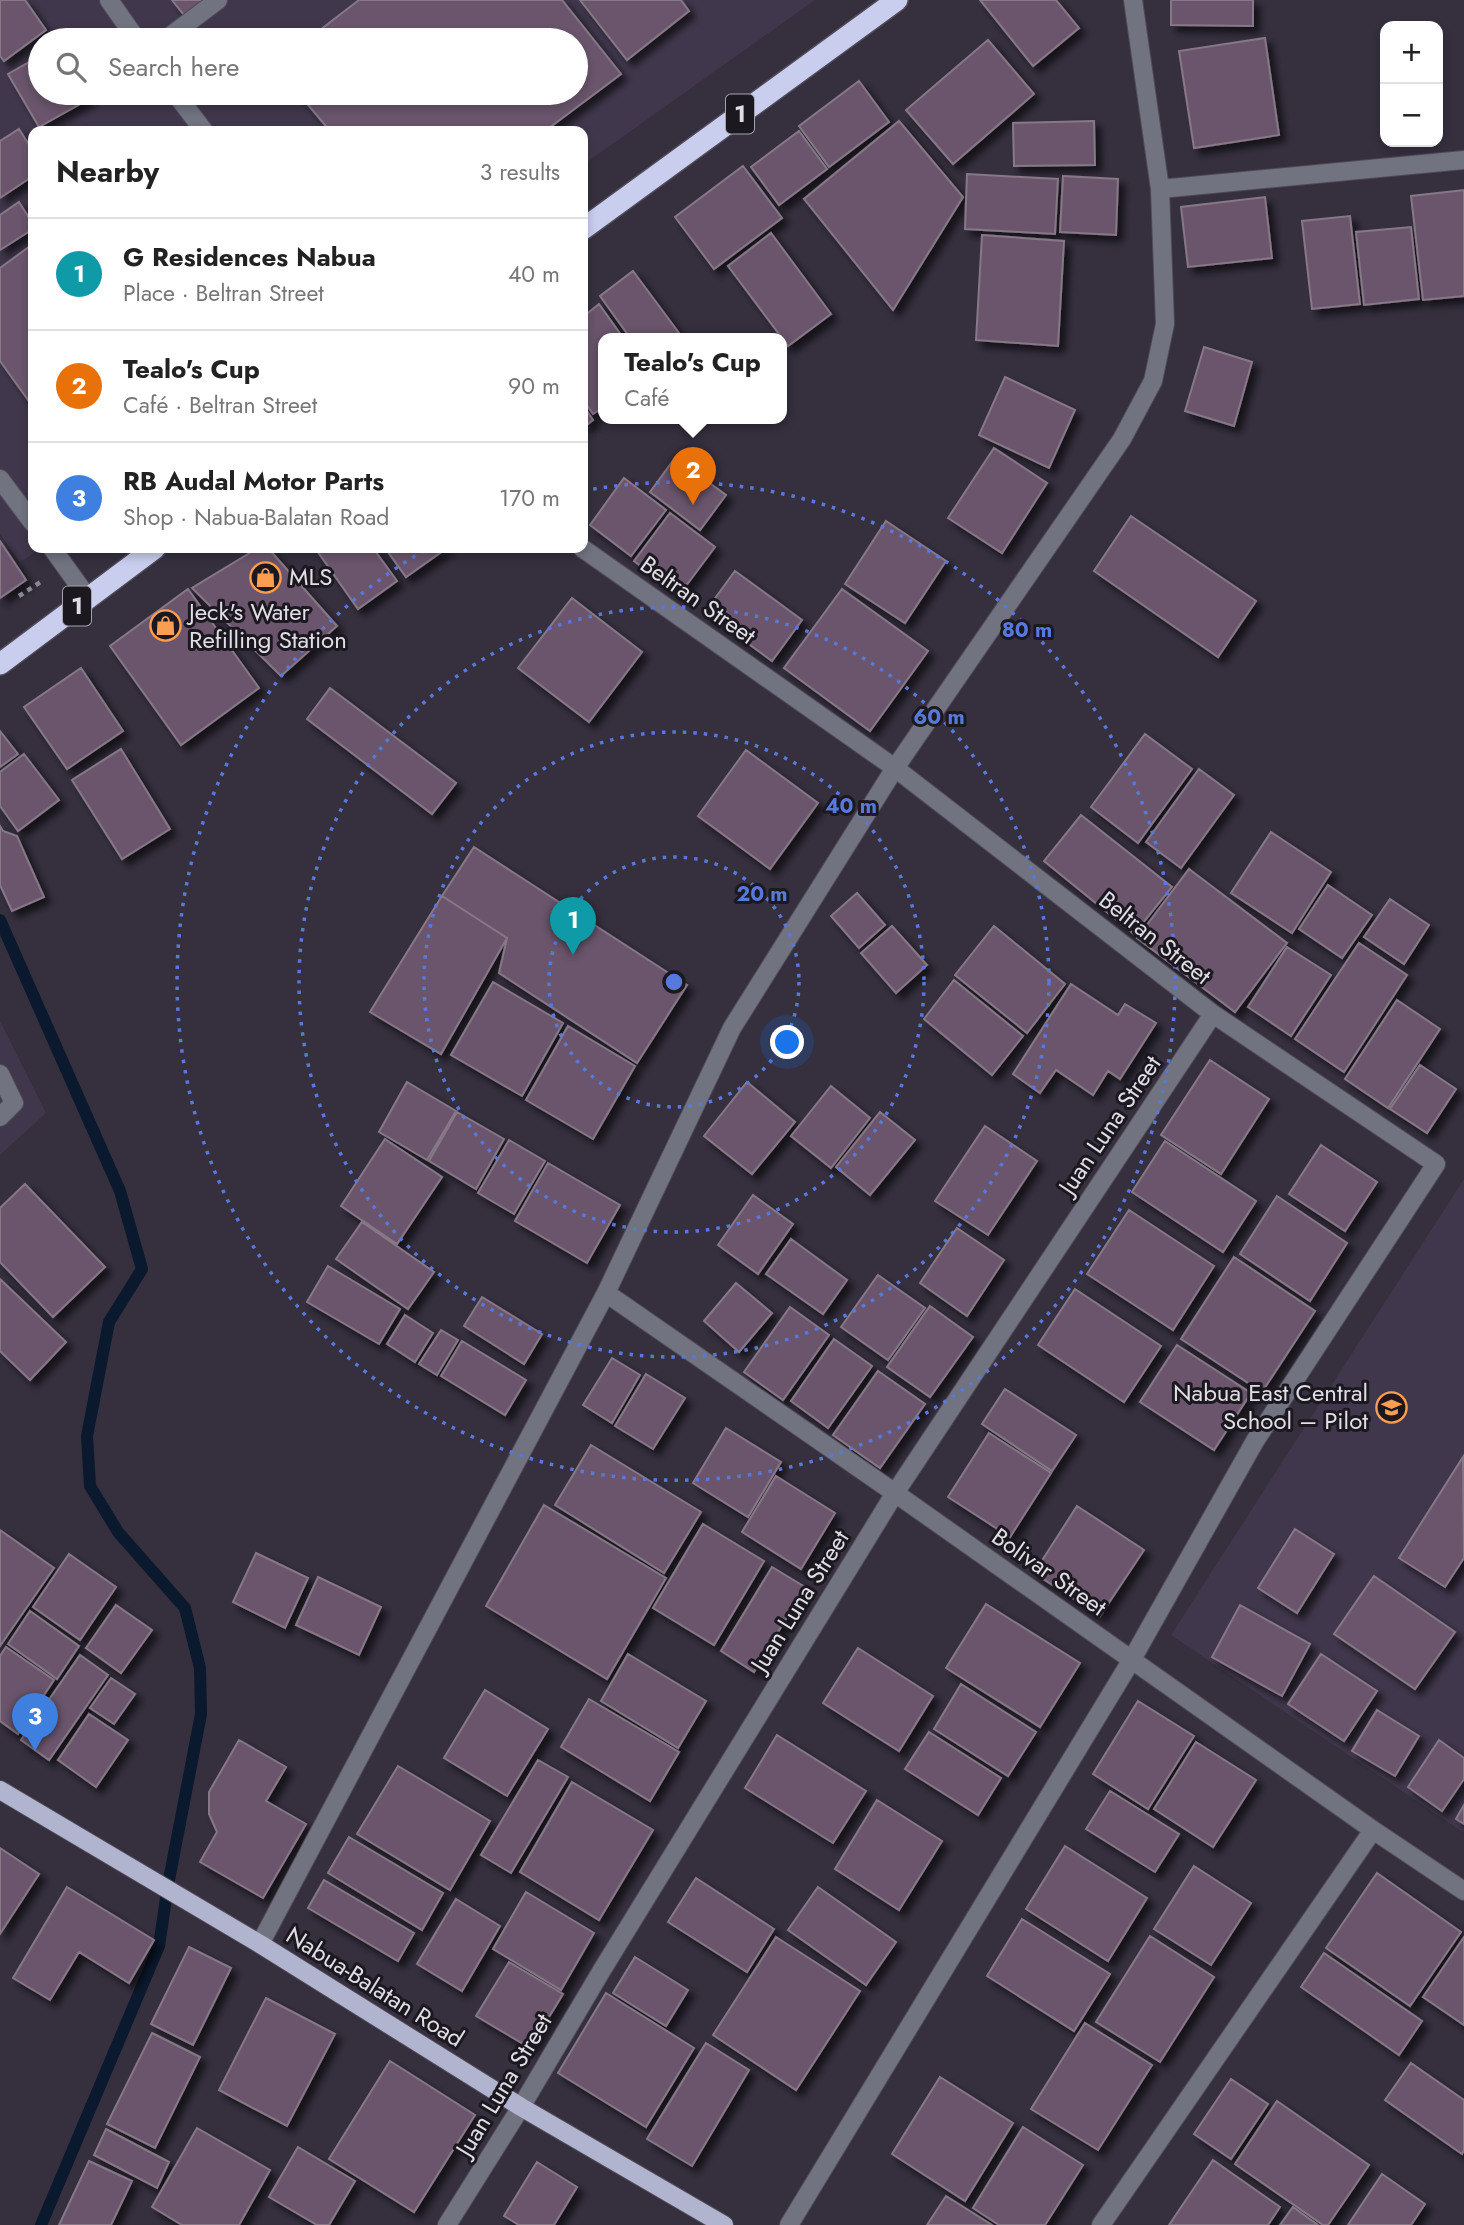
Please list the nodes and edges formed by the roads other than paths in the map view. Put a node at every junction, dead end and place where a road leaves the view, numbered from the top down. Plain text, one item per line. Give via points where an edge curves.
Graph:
1 (108, 0) edge
2 (218, 0) edge
3 (897, 0) edge
4 (1133, 0) edge
5 (128, 28) edge
6 (181, 28) edge
7 (184, 105) edge
8 (200, 126) edge
9 (1464, 160) edge
10 (1160, 189) junction
11 (588, 225) edge
12 (0, 479) edge
13 (28, 516) edge
14 (588, 552) edge
15 (56, 553) edge
16 (148, 553) edge
17 (88, 598) junction
18 (0, 664) edge
19 (895, 768) junction
20 (1213, 1014) junction
21 (0, 1074) edge
22 (0, 1117) edge
23 (606, 1293) junction
24 (895, 1493) junction
25 (1131, 1661) junction
26 (0, 1790) edge
27 (1373, 1830) junction
28 (1464, 1891) edge
29 (260, 1944) junction
30 (521, 2107) junction
31 (447, 2225) edge
32 (724, 2225) edge
33 (789, 2225) edge
34 (1101, 2225) edge

1 - 5 street
2 - 6 street
3 - 11 highway, 1
4 - 10 street
7 - 8 street
9 - 10 street
10 - 19 street via 1165,324 1153,381 1122,439
12 - 13 street
14 - 19 street, Beltran Street
15 - 17 street
16 - 17 highway, 1
17 - 18 highway, 1
19 - 20 street, Beltran Street
19 - 23 street via 732,1028
20 - 24 street, Juan Luna Street
20 - 25 street, Beltran Street via 1436,1164 1255,1441
21 - 22 street via 14,1102
23 - 24 street, Bolivar Street
23 - 29 street
24 - 25 street, Bolivar Street
24 - 30 street, Juan Luna Street
25 - 27 street, Bolivar Street
25 - 33 street
26 - 29 main road, Nabua-Balatan Road
27 - 28 street, Bolivar Street
27 - 34 street
29 - 30 main road, Nabua-Balatan Road
30 - 31 street, Juan Luna Street
30 - 32 main road, Nabua-Balatan Road

